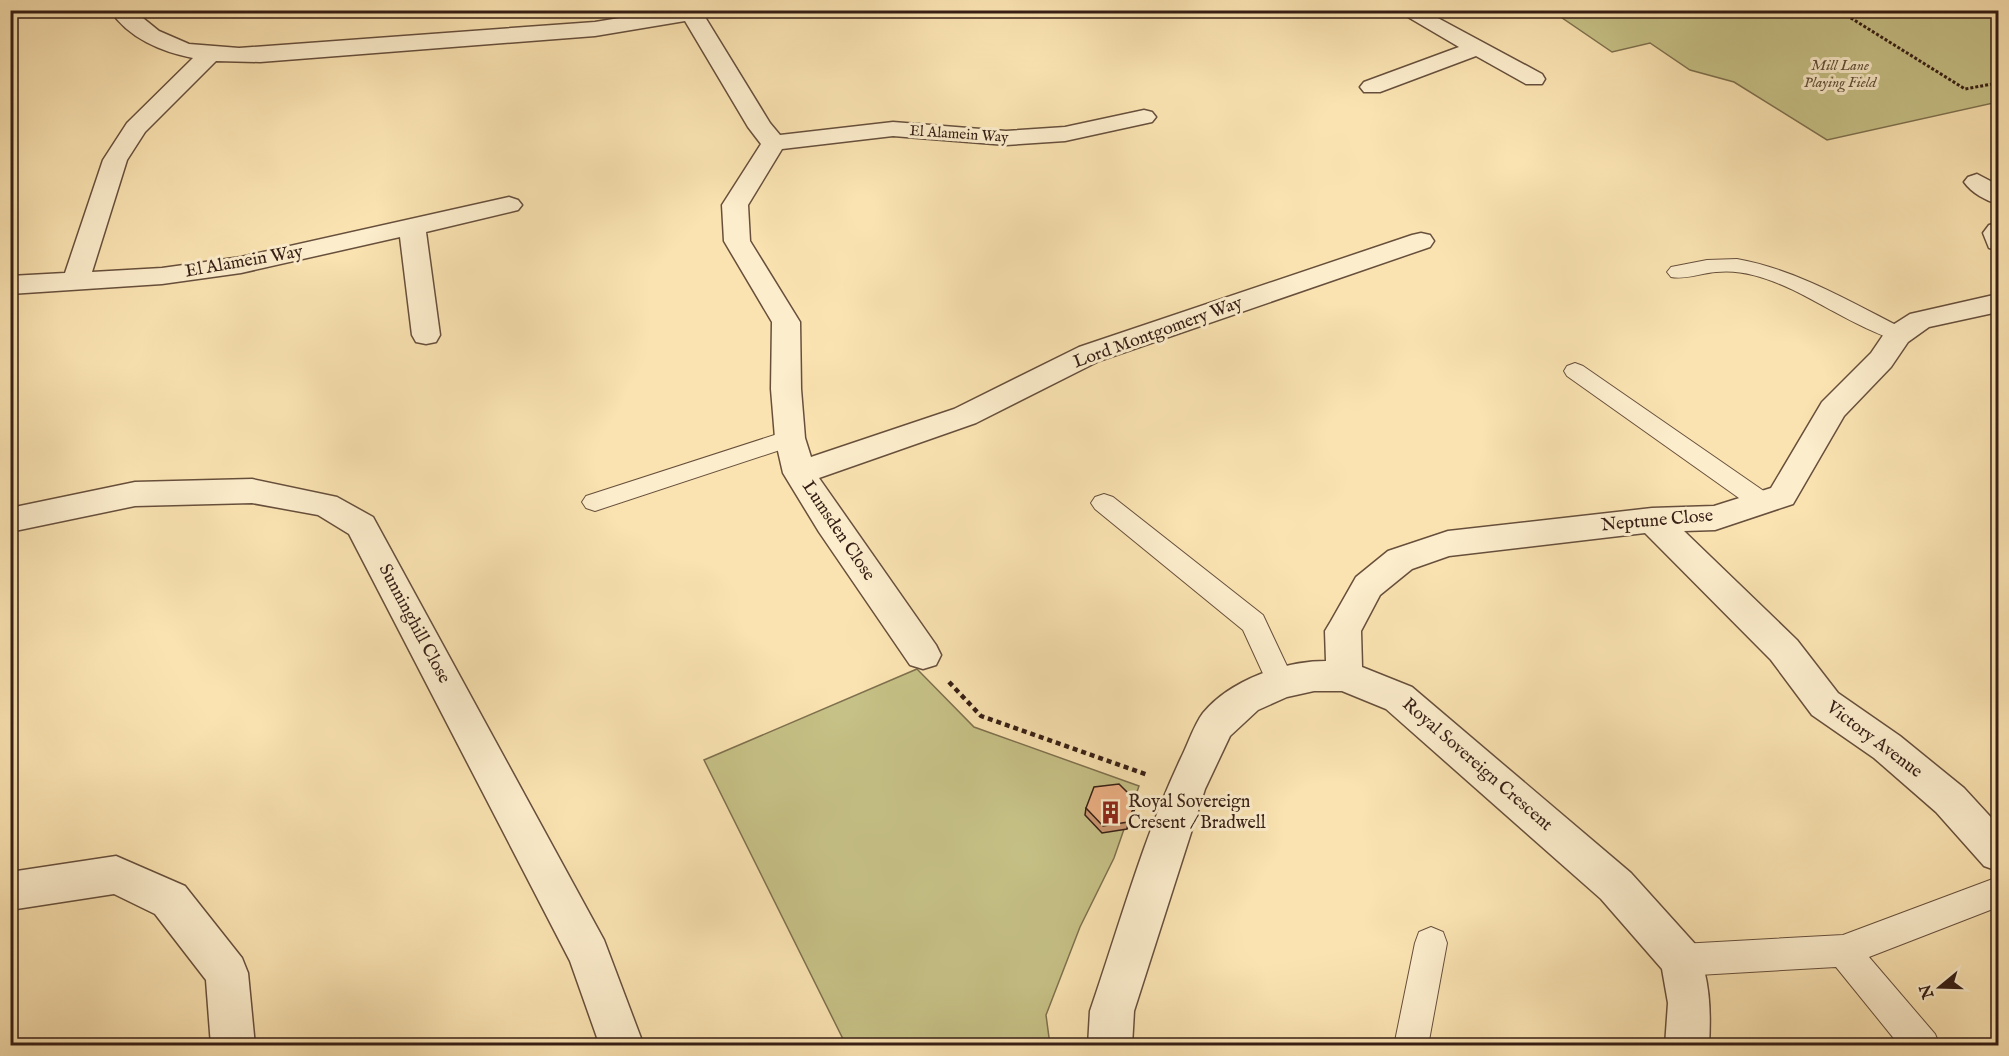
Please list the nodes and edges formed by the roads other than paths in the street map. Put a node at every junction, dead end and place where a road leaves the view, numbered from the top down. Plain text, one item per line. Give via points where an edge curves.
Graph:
1 (120, 10) edge
2 (1406, 10) edge
3 (701, 12) edge
4 (1475, 49) junction
5 (208, 56) junction
6 (1534, 79) dead end
7 (1372, 87) dead end
8 (1144, 117) dead end
9 (774, 143) junction
10 (1977, 182) dead end
11 (1998, 196) edge
12 (509, 205) dead end
13 (412, 228) junction
14 (1998, 231) edge
15 (1421, 241) dead end
16 (1998, 243) edge
17 (1678, 272) dead end
18 (75, 283) junction
19 (10, 285) edge
20 (1998, 303) edge
21 (426, 335) dead end
22 (1898, 335) junction
23 (1575, 371) dead end
24 (790, 438) junction
25 (799, 473) junction
26 (596, 502) dead end
27 (1762, 502) junction
28 (1104, 503) dead end
29 (10, 520) edge
30 (1652, 520) junction
31 (923, 655) road end
32 (1344, 676) junction
33 (1281, 683) junction
34 (1998, 853) edge
35 (10, 891) edge
36 (1998, 892) edge
37 (1431, 944) dead end
38 (1843, 951) junction
39 (1681, 960) junction
40 (233, 1046) edge
41 (622, 1046) edge
42 (1110, 1046) edge
43 (1411, 1046) edge
44 (1687, 1046) edge
45 (1923, 1046) edge

1 - 5 street via 138,29 170,46
2 - 4 street
3 - 5 street via 595,29 482,29 260,55
3 - 9 street via 760,127
4 - 6 street
4 - 7 street
5 - 18 street via 135,128 115,160
8 - 9 street, El Alamein Way via 1065,134 1018,137 893,129
9 - 24 street, Lumsden Close via 735,205 737,241 786,322
10 - 11 street
12 - 13 street, El Alamein Way
13 - 18 street, El Alamein Way via 242,265
13 - 21 street
14 - 16 street
15 - 25 street, Lord Montgomery Way via 1089,354 965,416
17 - 22 lane via 1715,265 1765,271
18 - 19 street, El Alamein Way
20 - 22 street, Neptune Close via 1920,320
22 - 27 street, Neptune Close via 1881,360 1833,409 1782,496
23 - 27 lane
24 - 25 street, Lumsden Close
24 - 26 lane
25 - 31 street, Lumsden Close
27 - 30 street, Neptune Close via 1715,518
28 - 33 lane via 1253,623
29 - 41 street, Sunninghill Close via 135,494 252,491 326,505 361,526 590,954
30 - 32 street, Neptune Close via 1448,544 1400,560 1368,586 1343,631
30 - 34 street, Victory Avenue via 1784,650 1825,704 1887,747 1950,800
32 - 33 street, Royal Sovereign Crescent via 1314,676
32 - 39 street, Royal Sovereign Crescent via 1399,698 1616,886
33 - 42 street, Royal Sovereign Crescent via 1245,699 1216,725 1186,789 1112,1011
35 - 40 street via 116,875 170,900 227,973
36 - 38 lane
37 - 43 lane
38 - 39 lane
38 - 45 lane
39 - 44 street via 1690,1004

